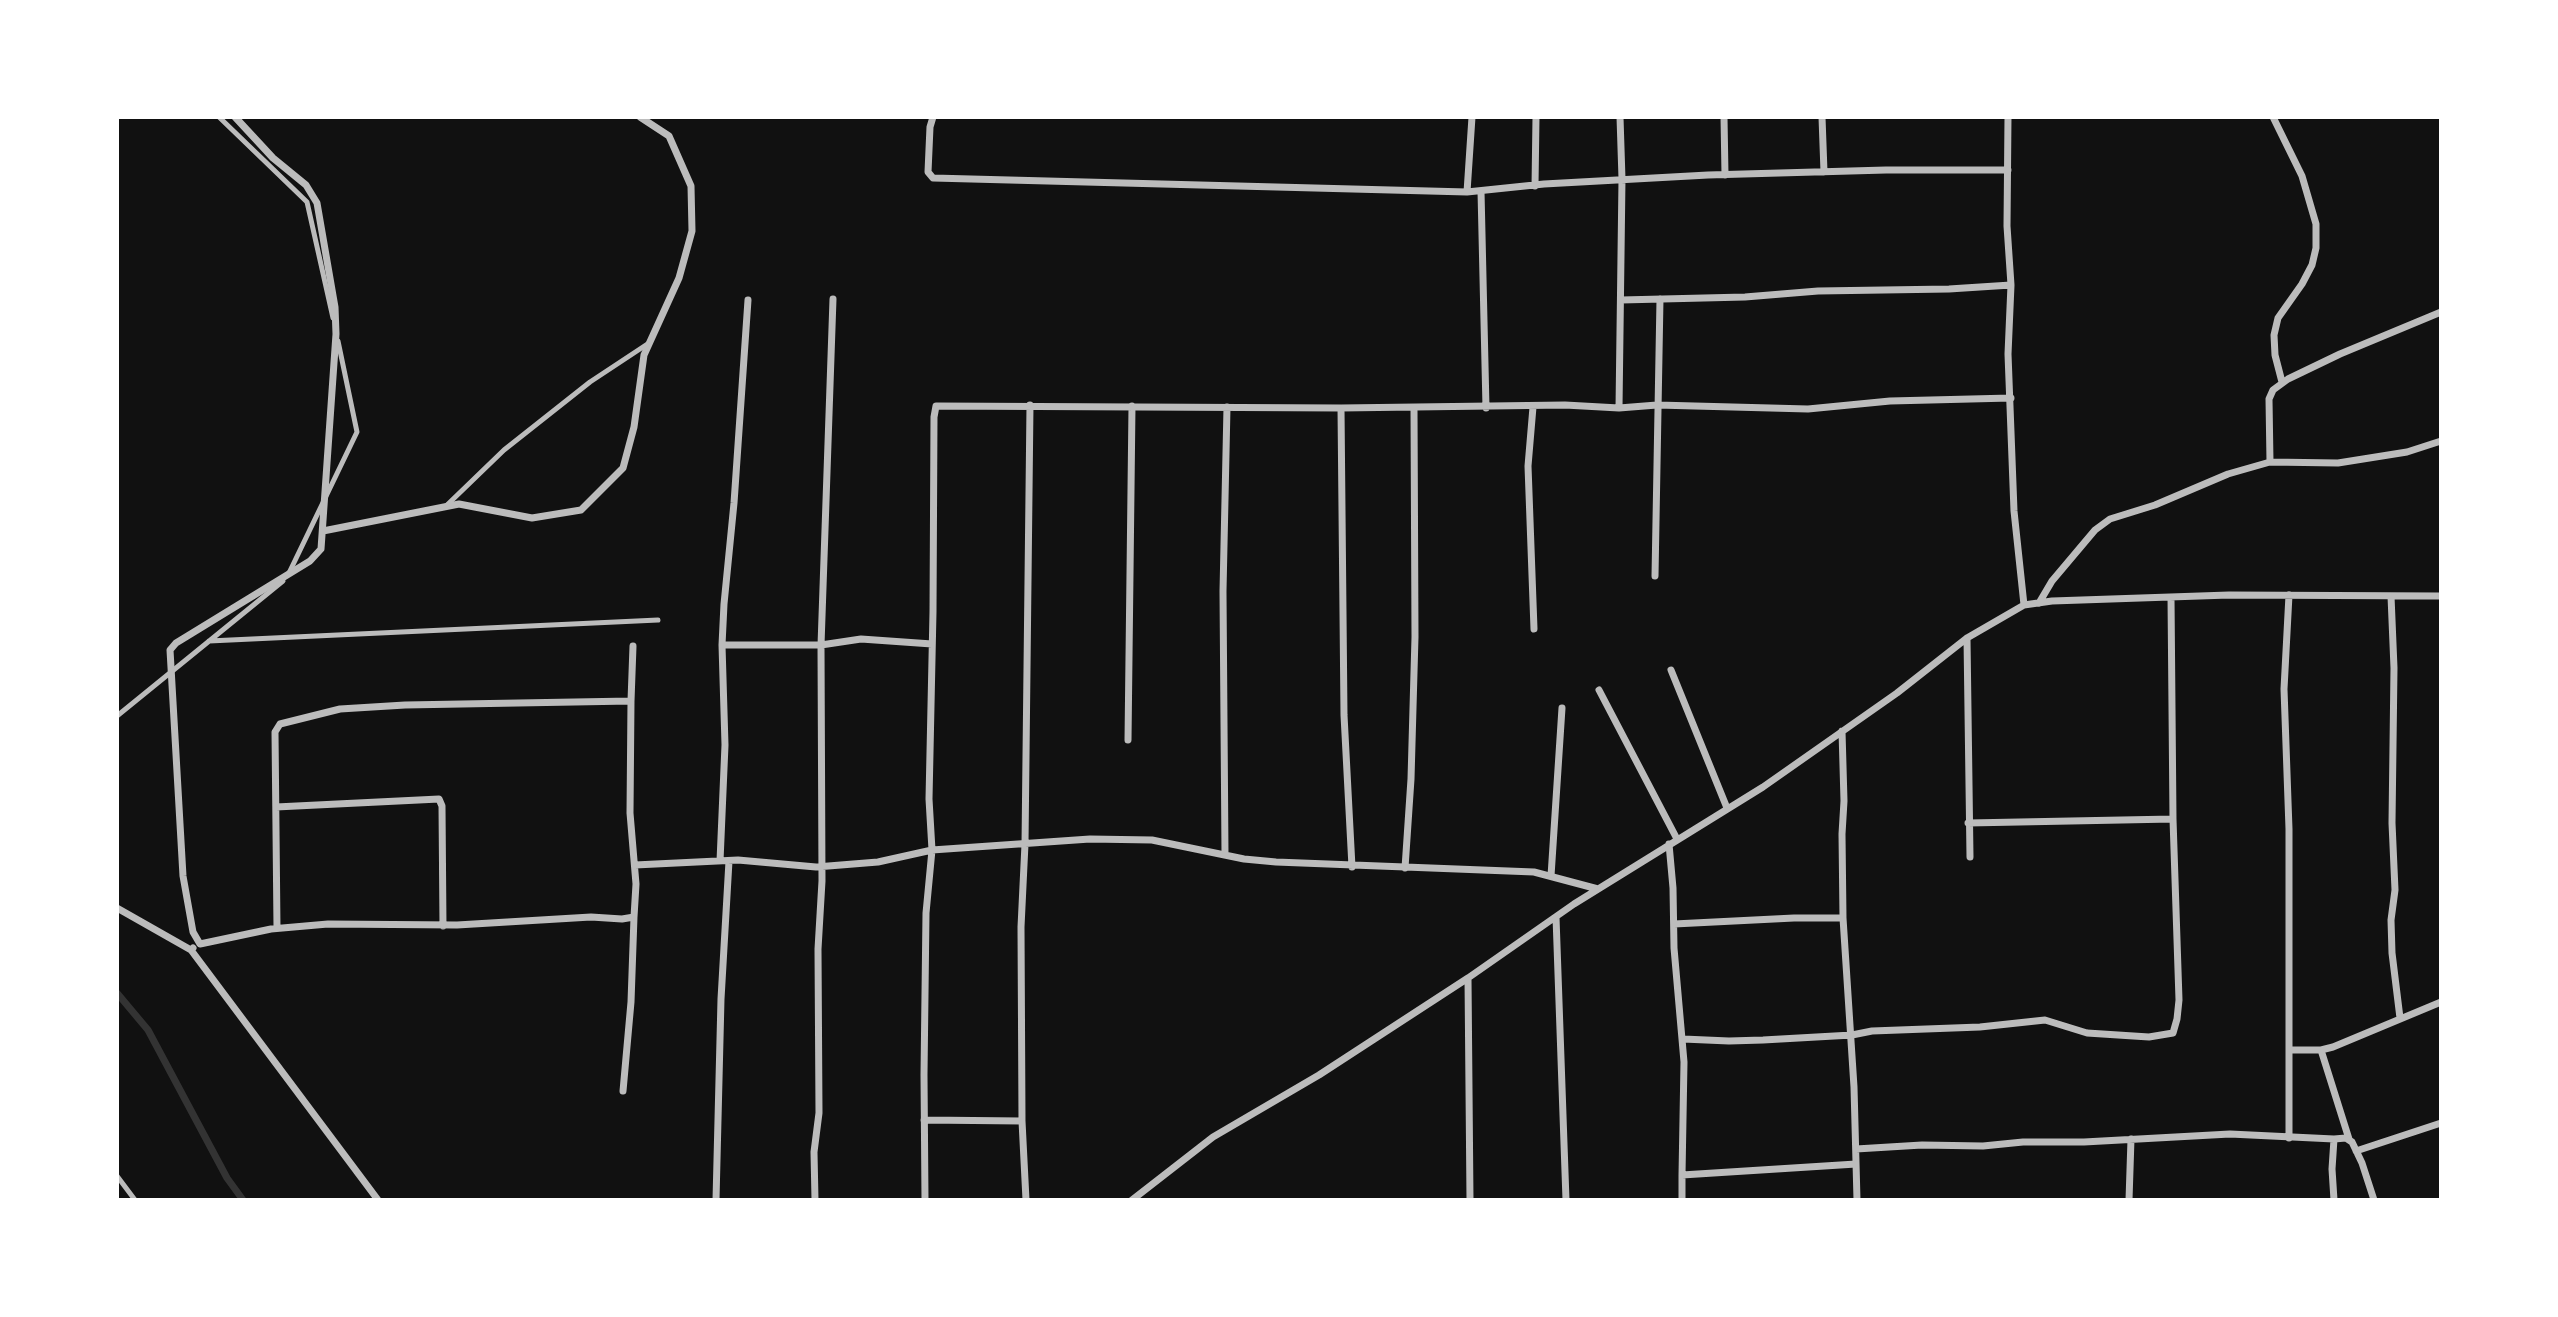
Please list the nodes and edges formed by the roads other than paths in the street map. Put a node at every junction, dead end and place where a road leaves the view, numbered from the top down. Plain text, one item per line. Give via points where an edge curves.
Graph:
1 (219, 117) edge
2 (236, 117) edge
3 (640, 117) edge
4 (933, 117) edge
5 (1472, 117) edge
6 (1536, 117) edge
7 (1620, 117) edge
8 (1724, 117) edge
9 (1822, 117) edge
10 (2008, 117) edge
11 (2273, 117) edge
12 (2008, 170) junction
13 (1824, 172) junction
14 (1725, 175) junction
15 (1622, 179) junction
16 (1535, 186) junction
17 (1481, 191) junction
18 (1467, 192) junction
19 (2011, 285) junction
20 (834, 299) dead end
21 (1621, 299) junction
22 (1660, 299) junction
23 (748, 300) dead end
24 (2441, 312) edge
25 (336, 334) junction
26 (649, 343) junction
27 (2282, 382) junction
28 (2011, 398) junction
29 (1030, 405) junction
30 (1657, 405) junction
31 (1132, 406) junction
32 (1227, 407) junction
33 (1534, 407) junction
34 (1340, 408) junction
35 (1414, 408) junction
36 (1486, 408) junction
37 (1619, 408) junction
38 (2441, 441) edge
39 (2270, 462) junction
40 (326, 498) junction
41 (446, 506) junction
42 (323, 531) junction
43 (289, 574) junction
44 (1655, 576) dead end
45 (2289, 595) junction
46 (2391, 596) junction
47 (2441, 596) edge
48 (2171, 597) junction
49 (2039, 603) junction
50 (2024, 605) junction
51 (658, 620) dead end
52 (1534, 629) dead end
53 (1967, 638) junction
54 (209, 641) junction
55 (932, 644) junction
56 (722, 645) junction
57 (821, 645) junction
58 (633, 646) dead end
59 (1671, 670) dead end
60 (170, 673) junction
61 (1599, 690) dead end
62 (631, 701) junction
63 (1562, 708) dead end
64 (117, 716) edge
65 (1842, 731) junction
66 (1128, 740) dead end
67 (276, 807) junction
68 (1727, 808) junction
69 (2173, 819) junction
70 (1968, 823) junction
71 (1677, 839) junction
72 (1025, 844) junction
73 (1669, 844) junction
74 (932, 850) junction
75 (1225, 855) junction
76 (1970, 857) dead end
77 (720, 861) junction
78 (729, 861) junction
79 (635, 865) junction
80 (822, 866) junction
81 (1352, 867) junction
82 (1405, 869) junction
83 (1550, 876) junction
84 (1598, 889) junction
85 (117, 908) edge
86 (634, 917) junction
87 (1556, 917) junction
88 (1843, 918) junction
89 (1674, 924) junction
90 (443, 926) junction
91 (278, 928) junction
92 (200, 944) junction
93 (191, 950) junction
94 (1468, 978) junction
95 (2441, 1002) edge
96 (2400, 1018) junction
97 (1852, 1035) junction
98 (1683, 1039) junction
99 (2290, 1050) junction
100 (2321, 1050) junction
101 (624, 1091) dead end
102 (924, 1120) junction
103 (1022, 1121) junction
104 (2441, 1123) edge
105 (2289, 1138) junction
106 (2131, 1139) junction
107 (2334, 1139) junction
108 (2348, 1139) junction
109 (1856, 1149) junction
110 (2356, 1151) junction
111 (1856, 1164) junction
112 (1682, 1175) junction
113 (117, 1176) edge
114 (135, 1200) edge
115 (378, 1200) edge
116 (716, 1200) edge
117 (815, 1200) edge
118 (925, 1200) edge
119 (1026, 1200) edge
120 (1132, 1200) edge
121 (1470, 1200) edge
122 (1566, 1200) edge
123 (1682, 1200) edge
124 (1857, 1200) edge
125 (2130, 1200) edge
126 (2334, 1200) edge
127 (2374, 1200) edge

1 - 25 lane via 307,202
2 - 25 street via 273,158 306,185 317,203
3 - 26 street via 669,136 691,186 692,231 679,278
4 - 18 street via 928,172 933,178
5 - 18 street
6 - 16 street
7 - 15 street
8 - 14 street
9 - 13 street
10 - 12 street
11 - 27 street via 2302,176 2316,224 2312,265 2278,318 2274,335
12 - 13 street
12 - 19 street
13 - 14 street
14 - 15 street
15 - 16 street
15 - 21 street
16 - 17 street
17 - 18 street
17 - 36 street
19 - 22 street
19 - 28 street
20 - 57 street
21 - 22 street
21 - 37 street
22 - 30 street
23 - 56 street
24 - 27 street
25 - 40 street
25 - 40 lane via 357,432
26 - 41 lane via 590,382 504,450
26 - 41 street via 623,468 581,510 533,518 458,504
27 - 39 street via 2269,399
28 - 30 street via 1890,401 1808,409
28 - 50 street via 2014,511
29 - 31 street
29 - 55 street via 941,404 934,409
29 - 72 street
30 - 37 street
30 - 44 street
31 - 32 street
31 - 66 street
32 - 34 street
32 - 75 street
33 - 36 street
33 - 37 street
33 - 52 street via 1528,466
34 - 35 street
34 - 81 street via 1344,715
35 - 36 street
35 - 82 street via 1415,637
38 - 39 street via 2407,452 2338,463
39 - 49 street via 2110,519 2095,530
40 - 42 street
40 - 43 lane
41 - 42 street
42 - 43 street via 321,549
43 - 54 lane
43 - 60 street via 176,643 170,650
45 - 46 street
45 - 48 street
45 - 99 street via 2284,689
46 - 47 street
46 - 96 street via 2395,890 2391,937
48 - 49 street
48 - 69 street
49 - 50 street
50 - 53 street
51 - 54 lane
53 - 65 street
53 - 70 street
54 - 60 lane
55 - 57 street via 861,639
55 - 74 street
56 - 57 street
56 - 77 street via 725,745
57 - 80 street
58 - 62 street
59 - 68 street
60 - 64 lane
60 - 92 street via 183,876 193,932
61 - 71 street
62 - 67 street via 340,709 280,724 275,732
62 - 79 street via 630,813
63 - 83 street
65 - 68 street
65 - 88 street
67 - 90 street via 439,799 443,806
67 - 91 street
68 - 71 street
69 - 70 street
69 - 97 street via 2179,1000 2172,1032 2149,1037 2087,1033 2045,1020
70 - 76 street
71 - 73 street
72 - 74 street
72 - 75 street via 1152,840
72 - 103 street
73 - 84 street
73 - 89 street
74 - 80 street via 878,862
74 - 102 street via 926,914
75 - 81 street
77 - 78 street
77 - 79 street
78 - 80 street
78 - 116 street
79 - 86 street
80 - 117 street
81 - 82 street
82 - 83 street
83 - 84 street
84 - 87 street
85 - 93 street
86 - 90 street
86 - 101 street
87 - 94 street
87 - 122 street
88 - 89 street
88 - 97 street
89 - 98 street
90 - 91 street via 328,923
91 - 92 street
92 - 93 street
93 - 115 street
94 - 120 street via 1320,1075 1213,1137
94 - 121 street
95 - 96 street
96 - 100 street
97 - 98 street
97 - 109 street
98 - 112 street
99 - 100 street
99 - 105 street
100 - 108 street
102 - 103 street
102 - 118 street
103 - 119 street
104 - 110 street
105 - 106 street via 2230,1134
105 - 107 street
106 - 109 street
106 - 125 street
107 - 108 street
107 - 126 street
108 - 110 street
109 - 111 street
110 - 127 street
111 - 112 street
111 - 124 street
112 - 123 street
113 - 114 lane

